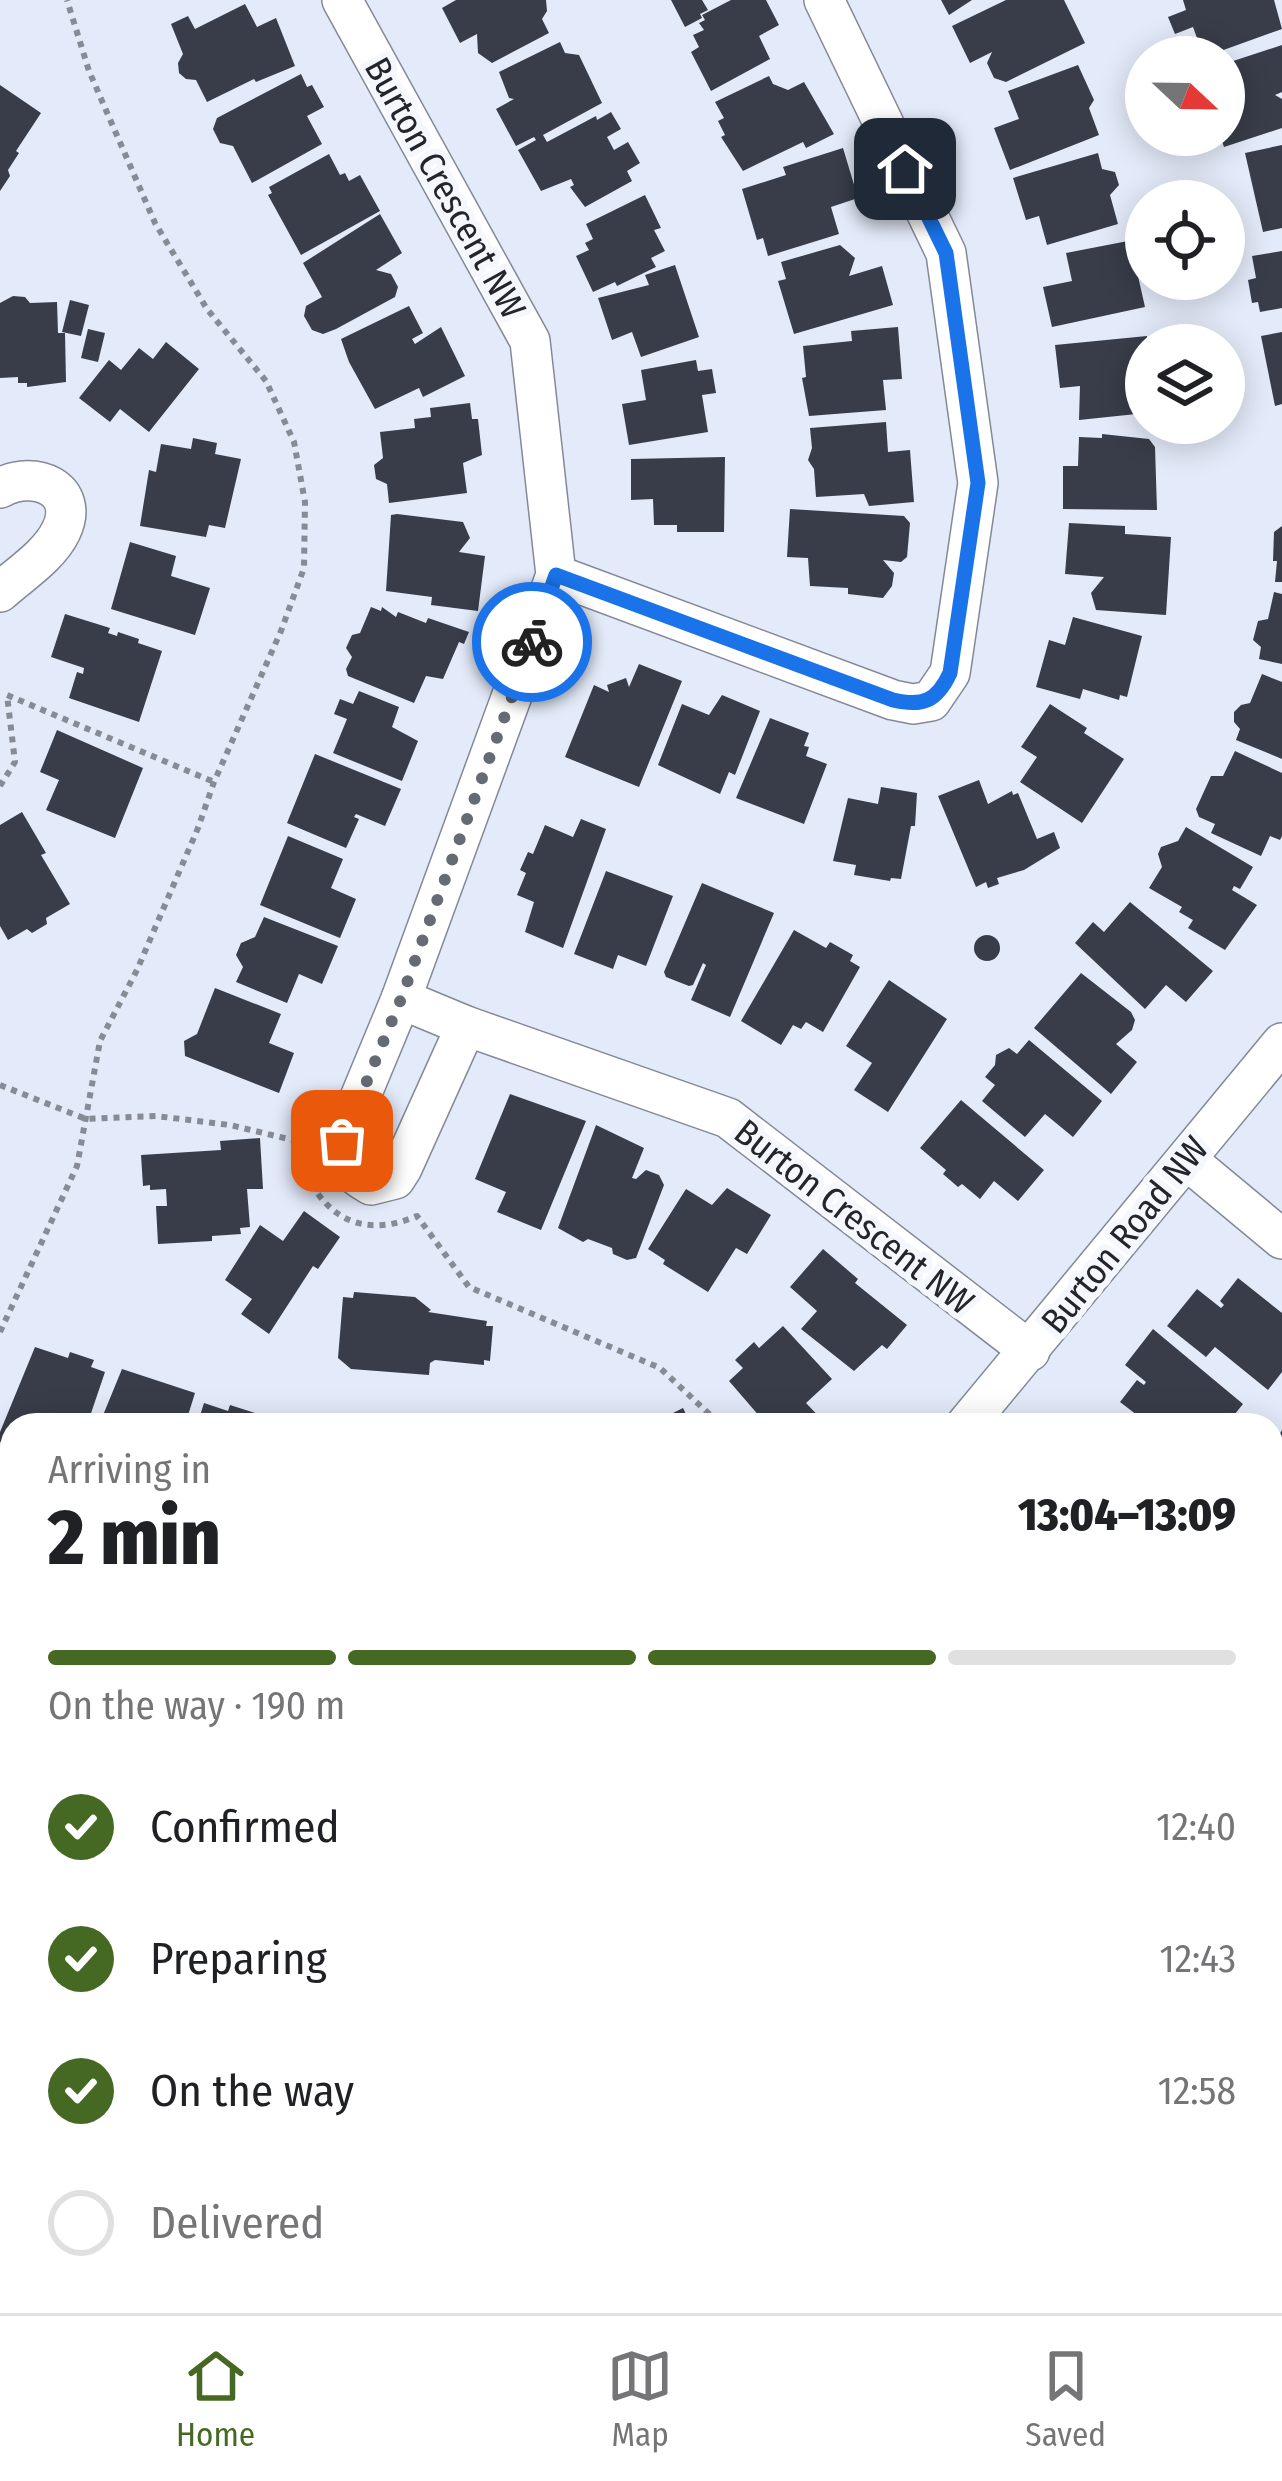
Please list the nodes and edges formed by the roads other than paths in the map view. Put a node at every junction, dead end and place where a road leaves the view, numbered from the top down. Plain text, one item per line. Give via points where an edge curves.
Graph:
1 (342, 0) edge
2 (824, 0) edge
3 (0, 488) edge
4 (556, 575) junction
5 (0, 592) edge
6 (401, 999) junction
7 (466, 1026) junction
8 (1282, 1043) edge
9 (1186, 1160) junction
10 (1282, 1239) edge
11 (1030, 1351) junction
12 (976, 1413) edge

1 - 4 street, Burton Crescent NW via 530,341
2 - 4 street via 946,253 978,483 950,673 931,701 893,700
3 - 5 street via 34,478 64,503 64,521 46,552
4 - 6 street, Burton Crescent NW
6 - 7 street, Burton Crescent NW
6 - 7 street, Burton Crescent NW via 340,1153 349,1171 371,1184 386,1184 402,1168
7 - 11 street, Burton Crescent NW via 728,1118
8 - 9 street, Burton Road NW
9 - 10 street
9 - 11 street, Burton Road NW
11 - 12 street, Burton Road NW

